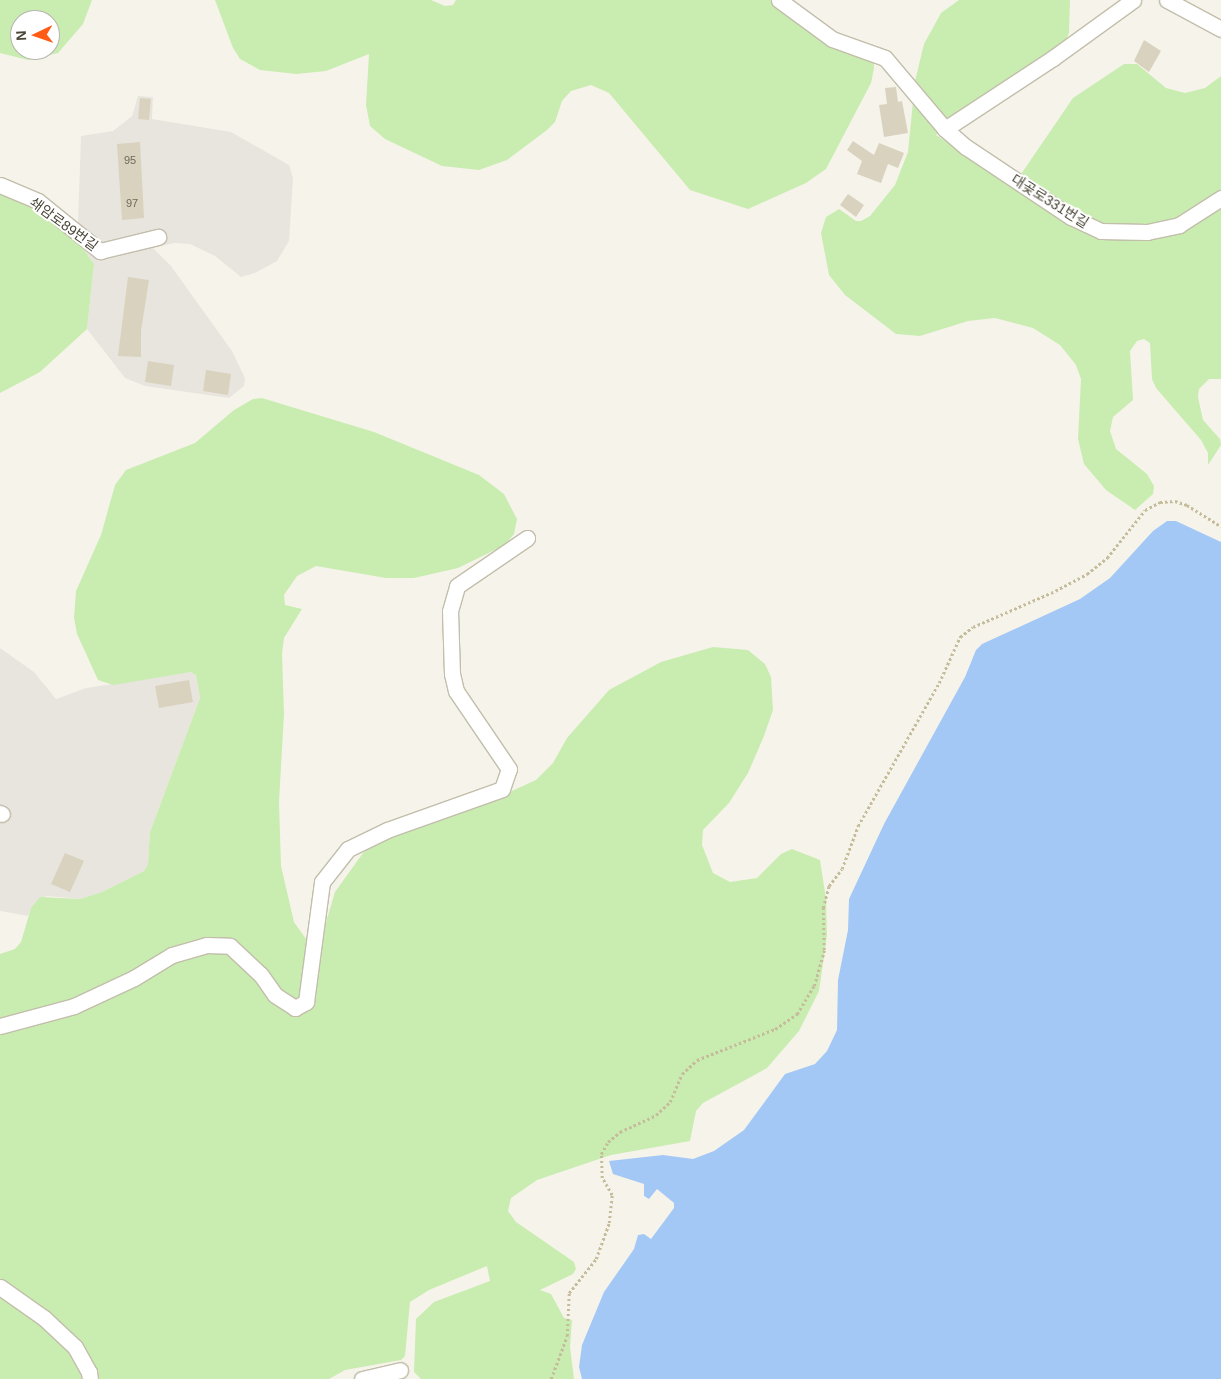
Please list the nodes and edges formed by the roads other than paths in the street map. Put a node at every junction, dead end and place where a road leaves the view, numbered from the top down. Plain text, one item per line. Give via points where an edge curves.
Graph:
1 (779, 0) edge
2 (1133, 0) edge
3 (1167, 0) edge
4 (1221, 30) edge
5 (945, 128) junction
6 (0, 185) edge
7 (1221, 198) edge
8 (158, 237) dead end
9 (527, 538) dead end
10 (0, 1026) edge
11 (0, 1287) edge
12 (400, 1370) dead end
13 (90, 1379) edge
14 (362, 1379) edge

1 - 5 lane, 대곶로331번길 via 832,39 885,58
2 - 5 lane via 1053,58
3 - 4 lane
5 - 7 lane, 대곶로331번길 via 966,147 1021,184 1071,217 1101,231 1147,232 1179,225
6 - 8 lane, 쇄암로89번길 via 38,201 100,251
9 - 10 lane via 457,586 450,611 452,674 456,690 509,769 502,789 387,830 348,849 322,882 306,1002 295,1008 275,995 261,975 230,946 207,946 172,955 134,978 74,1006
11 - 13 lane via 44,1318 75,1347
12 - 14 lane

